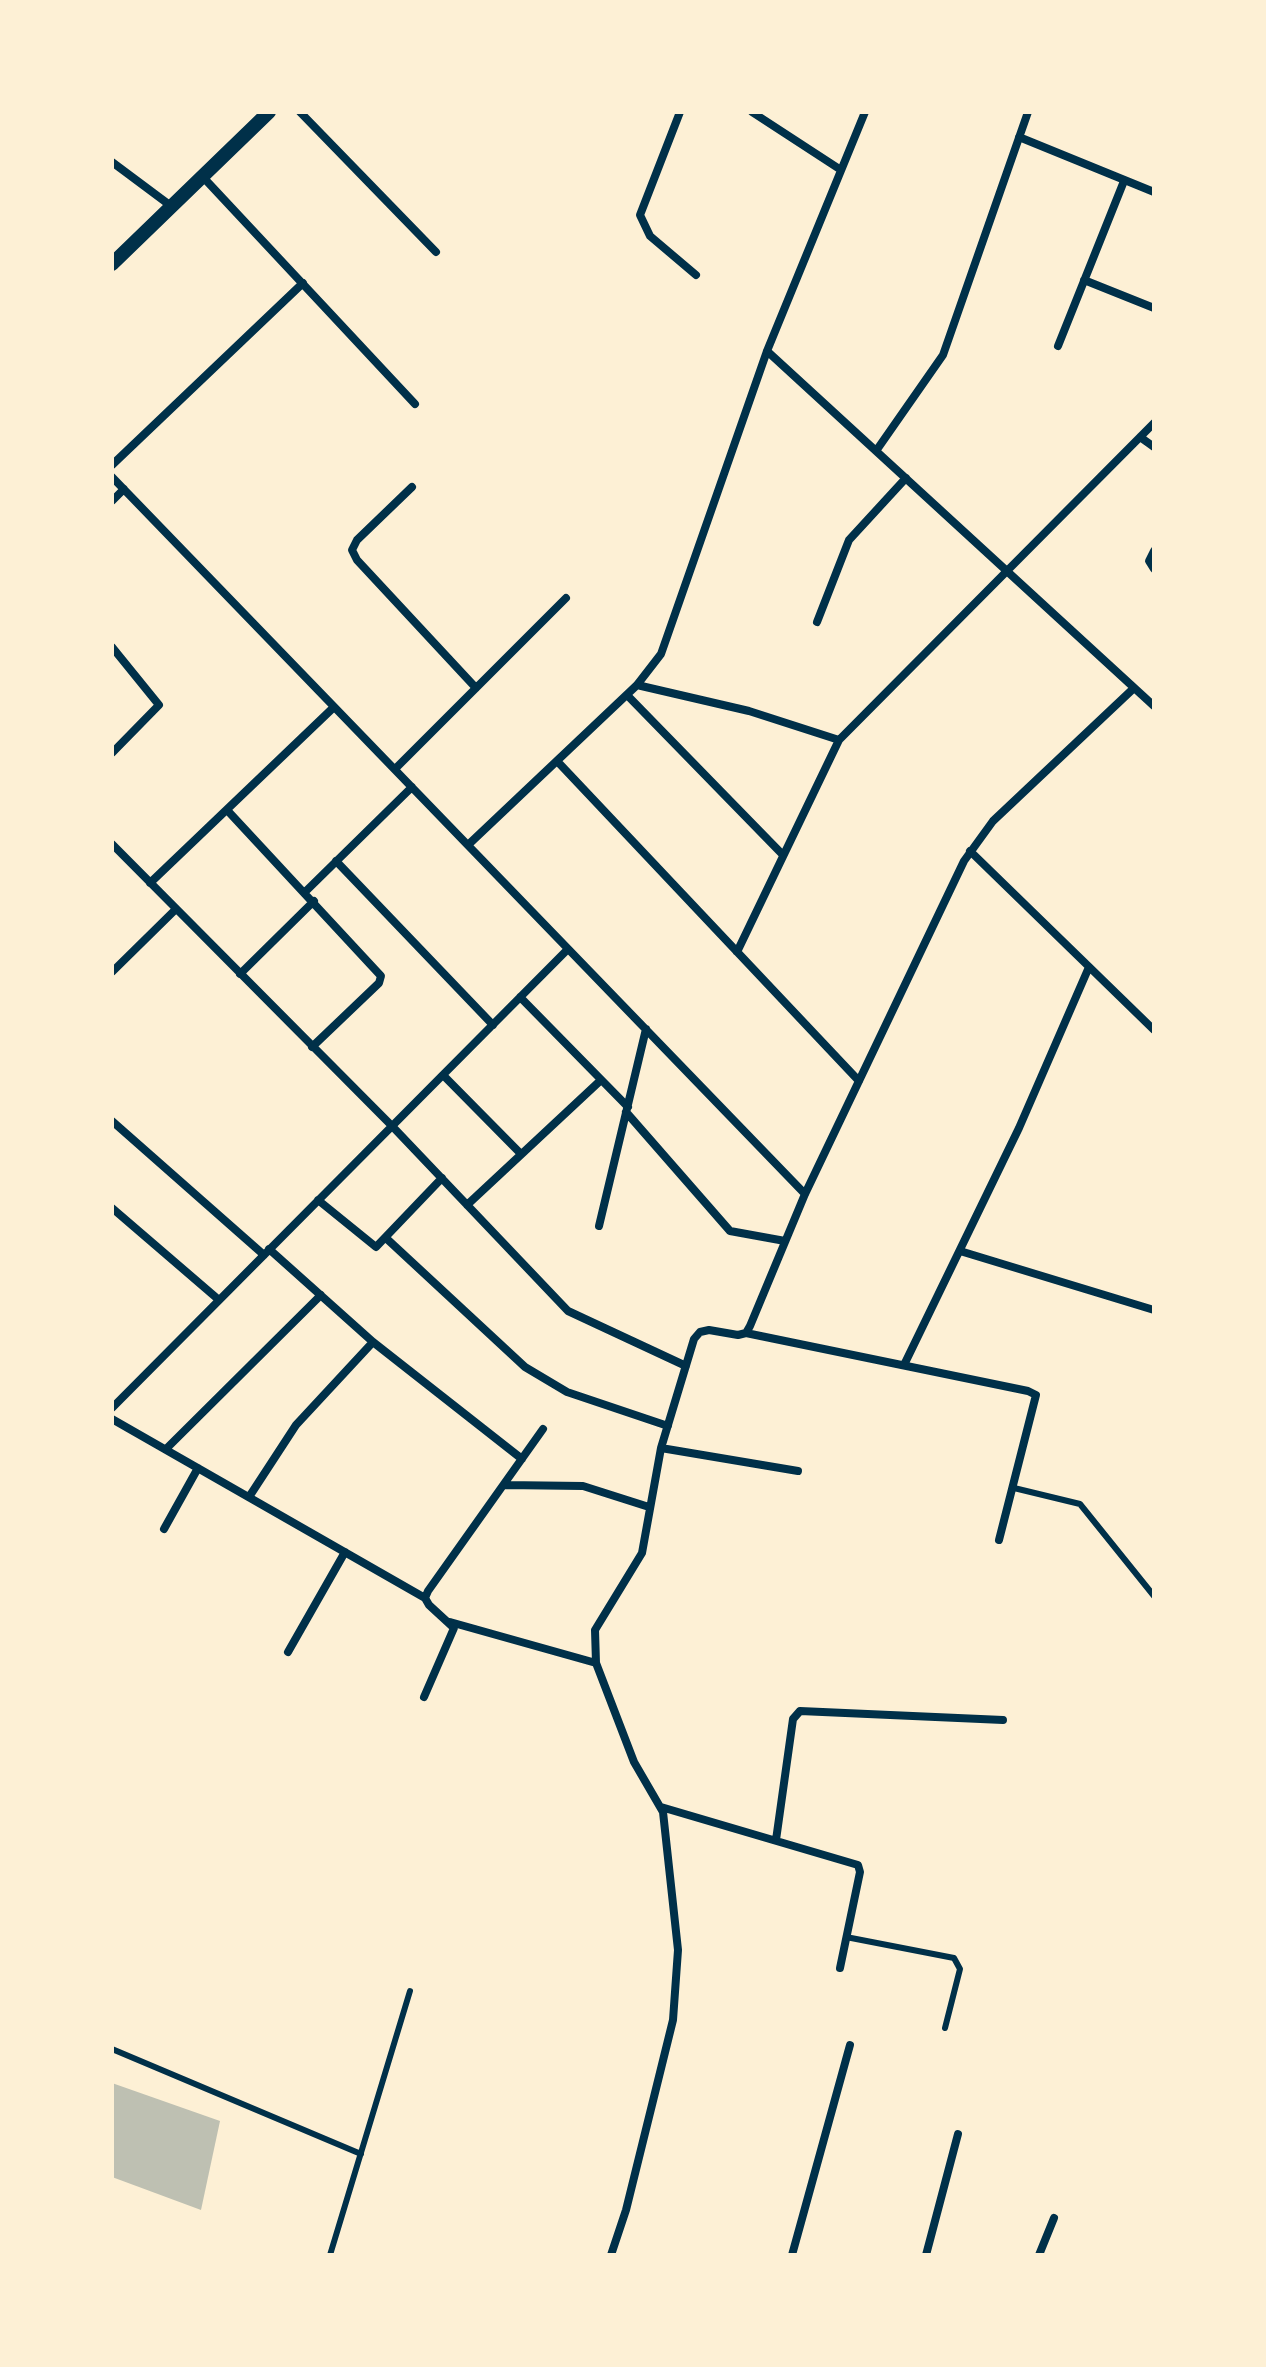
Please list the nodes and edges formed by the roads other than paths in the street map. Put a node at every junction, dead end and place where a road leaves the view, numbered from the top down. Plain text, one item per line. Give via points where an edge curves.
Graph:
1 (269, 112) edge
2 (300, 112) edge
3 (680, 112) edge
4 (752, 112) edge
5 (865, 112) edge
6 (1028, 112) edge
7 (1019, 137) junction
8 (112, 162) edge
9 (841, 170) junction
10 (202, 176) junction
11 (1124, 181) junction
12 (1154, 192) edge
13 (171, 206) junction
14 (436, 252) dead end
15 (112, 264) edge
16 (696, 275) dead end
17 (1084, 280) junction
18 (303, 283) junction
19 (1154, 308) edge
20 (1058, 346) dead end
21 (767, 351) junction
22 (415, 404) dead end
23 (1154, 423) edge
24 (1140, 437) junction
25 (1154, 447) edge
26 (876, 451) junction
27 (112, 465) edge
28 (112, 477) edge
29 (906, 478) junction
30 (412, 487) dead end
31 (124, 489) junction
32 (112, 501) edge
33 (1154, 551) edge
34 (1154, 569) edge
35 (1007, 572) junction
36 (566, 598) dead end
37 (817, 622) dead end
38 (112, 647) edge
39 (637, 685) junction
40 (476, 688) junction
41 (1134, 688) junction
42 (627, 695) junction
43 (1154, 706) edge
44 (334, 707) junction
45 (839, 740) junction
46 (112, 753) edge
47 (557, 761) junction
48 (395, 769) junction
49 (412, 787) junction
50 (227, 810) junction
51 (112, 844) edge
52 (468, 845) junction
53 (970, 851) junction
54 (783, 855) junction
55 (336, 861) junction
56 (150, 883) junction
57 (305, 892) junction
58 (314, 901) junction
59 (176, 909) junction
60 (568, 949) junction
61 (737, 952) junction
62 (1089, 967) junction
63 (112, 972) edge
64 (240, 974) junction
65 (520, 997) junction
66 (493, 1025) junction
67 (646, 1029) junction
68 (1154, 1030) edge
69 (312, 1047) junction
70 (443, 1075) junction
71 (601, 1080) junction
72 (859, 1081) junction
73 (627, 1109) junction
74 (112, 1121) edge
75 (392, 1126) junction
76 (521, 1154) junction
77 (442, 1178) junction
78 (805, 1194) junction
79 (318, 1200) junction
80 (467, 1205) junction
81 (112, 1208) edge
82 (599, 1226) dead end
83 (387, 1239) junction
84 (785, 1241) junction
85 (960, 1251) junction
86 (266, 1252) junction
87 (321, 1295) junction
88 (219, 1300) junction
89 (1154, 1310) edge
90 (746, 1333) junction
91 (373, 1342) junction
92 (904, 1365) junction
93 (686, 1366) junction
94 (112, 1408) edge
95 (112, 1419) edge
96 (668, 1426) junction
97 (543, 1429) dead end
98 (661, 1448) junction
99 (166, 1449) junction
100 (522, 1459) junction
101 (198, 1468) junction
102 (798, 1471) dead end
103 (504, 1485) junction
104 (1014, 1488) junction
105 (249, 1497) junction
106 (649, 1507) junction
107 (164, 1529) dead end
108 (999, 1540) dead end
109 (345, 1552) junction
110 (1154, 1596) edge
111 (425, 1598) junction
112 (449, 1622) junction
113 (288, 1652) dead end
114 (596, 1663) junction
115 (424, 1697) dead end
116 (1003, 1720) dead end
117 (660, 1807) junction
118 (776, 1840) junction
119 (846, 1937) junction
120 (840, 1968) dead end
121 (410, 1991) dead end
122 (945, 2028) dead end
123 (850, 2045) dead end
124 (112, 2049) edge
125 (958, 2134) dead end
126 (361, 2154) junction
127 (1054, 2218) dead end
128 (330, 2255) edge
129 (611, 2255) edge
130 (792, 2255) edge
131 (926, 2255) edge
132 (1039, 2255) edge

1 - 10 street
2 - 14 street
3 - 16 street via 640,215 650,236
4 - 9 street
5 - 9 street
6 - 7 street
7 - 11 street
7 - 26 street via 943,355
8 - 13 street
9 - 21 street
10 - 13 street
10 - 18 street
11 - 12 street
11 - 17 street
13 - 15 street
17 - 19 street
17 - 20 street
18 - 22 street
18 - 27 street
21 - 26 street
21 - 39 street via 665,644
23 - 24 street
24 - 25 street
24 - 35 street
26 - 29 street
28 - 31 street
29 - 35 street
29 - 37 street via 849,540
30 - 40 street via 352,550
31 - 32 street
31 - 44 street
33 - 34 street via 1149,561
35 - 41 street
35 - 45 street
36 - 40 street
38 - 46 street via 159,705
39 - 42 street
39 - 45 street via 749,711
40 - 48 street
41 - 43 street
41 - 53 street via 993,821
42 - 47 street
42 - 54 street
44 - 48 street
44 - 50 street
45 - 54 street
47 - 52 street
47 - 61 street
48 - 49 street
49 - 52 street
49 - 55 street
50 - 56 street
50 - 57 street
51 - 56 street
52 - 60 street
53 - 62 street
53 - 72 street
54 - 61 street
55 - 57 street
55 - 66 street
56 - 59 street
57 - 58 street
58 - 64 street
58 - 69 street via 381,976
59 - 63 street
59 - 64 street
60 - 65 street
60 - 67 street
61 - 72 street
62 - 68 street
62 - 85 street
64 - 69 street
65 - 66 street
65 - 71 street
66 - 70 street
67 - 73 street
67 - 78 street
69 - 75 street
70 - 75 street
70 - 76 street
71 - 73 street
71 - 76 street
72 - 78 street
73 - 82 street
73 - 84 street via 730,1231
74 - 86 street
75 - 77 street
75 - 79 street
76 - 80 street
77 - 80 street
77 - 83 street
78 - 84 street
79 - 83 street via 370,1245
79 - 86 street
80 - 93 street via 568,1311
81 - 88 street
83 - 96 street via 525,1367 567,1392
84 - 90 street
85 - 89 street
85 - 92 street
86 - 87 street
86 - 88 street
87 - 91 street
87 - 99 street
88 - 94 street
90 - 92 street
90 - 93 street via 700,1332
91 - 100 street
91 - 105 street via 296,1425
92 - 104 street via 1036,1395
93 - 96 street
95 - 99 street
96 - 98 street
97 - 100 street
98 - 102 street
98 - 106 street
99 - 101 street
100 - 103 street
101 - 105 street
101 - 107 street
103 - 106 street via 583,1486
103 - 111 street
104 - 108 street
104 - 110 lane via 1080,1504
105 - 109 street
106 - 114 street via 642,1553 595,1630
109 - 111 street
109 - 113 street
111 - 112 street
112 - 114 street
112 - 115 street via 453,1636
114 - 117 street via 634,1762
116 - 118 street via 800,1711 793,1719
117 - 118 street
117 - 129 street via 671,1860 678,1983
118 - 119 street via 858,1865
119 - 120 street
119 - 122 lane via 954,1958 960,1969
121 - 126 lane
123 - 130 street
124 - 126 lane
125 - 131 street
126 - 128 lane
127 - 132 street

